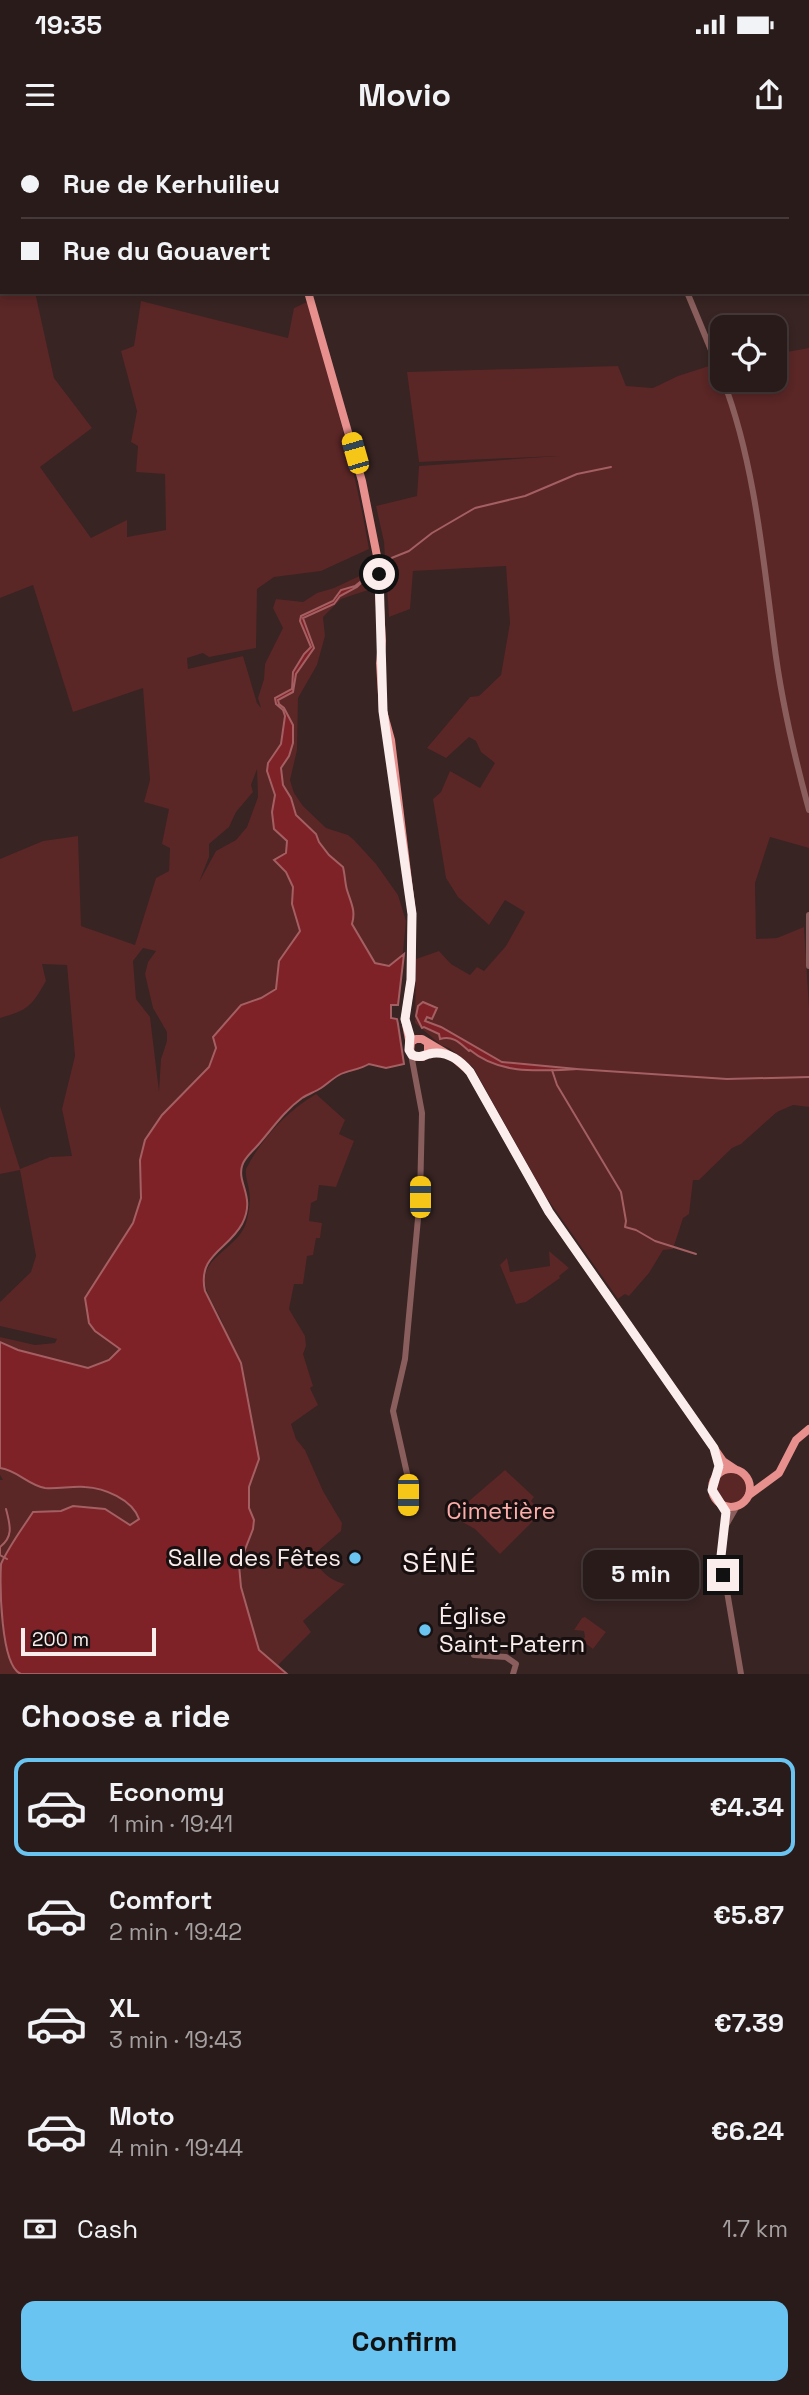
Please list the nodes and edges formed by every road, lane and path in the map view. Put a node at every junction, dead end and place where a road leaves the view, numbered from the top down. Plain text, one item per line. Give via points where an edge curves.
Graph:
1 (309, 294) edge
2 (688, 294) edge
3 (710, 348) edge
4 (727, 392) edge
5 (809, 810) edge
6 (809, 915) edge
7 (809, 966) edge
8 (409, 998) junction
9 (425, 1041) junction
10 (410, 1049) junction
11 (442, 1052) junction
12 (425, 1056) junction
13 (415, 1070) junction
14 (809, 1429) edge
15 (714, 1448) junction
16 (735, 1469) junction
17 (718, 1475) junction
18 (748, 1479) junction
19 (768, 1482) junction
20 (749, 1495) junction
21 (723, 1504) junction
22 (737, 1506) junction
23 (408, 1513) dead end
24 (726, 1527) junction
25 (474, 1655) dead end
26 (513, 1674) edge
27 (741, 1674) edge

1 - 8 main road via 362,481 379,574 384,720 412,914
2 - 3 street
4 - 5 street via 766,568 791,741
6 - 7 street
8 - 9 main road via 411,1025
8 - 10 main road via 405,1019
9 - 10 main road via 416,1039
9 - 11 main road
9 - 12 main road
10 - 12 main road via 416,1057
10 - 13 street
11 - 12 main road
11 - 15 main road via 470,1072 549,1212
12 - 13 street
13 - 23 street via 423,1138 405,1359 393,1404 408,1478
14 - 19 main road
15 - 16 main road
15 - 17 main road
16 - 17 main road
16 - 18 main road
17 - 21 main road via 712,1490
18 - 19 main road
18 - 20 main road
19 - 20 main road
20 - 22 main road
21 - 22 main road
21 - 24 street
22 - 24 street
24 - 27 street via 721,1556
25 - 26 street via 508,1658 516,1664

